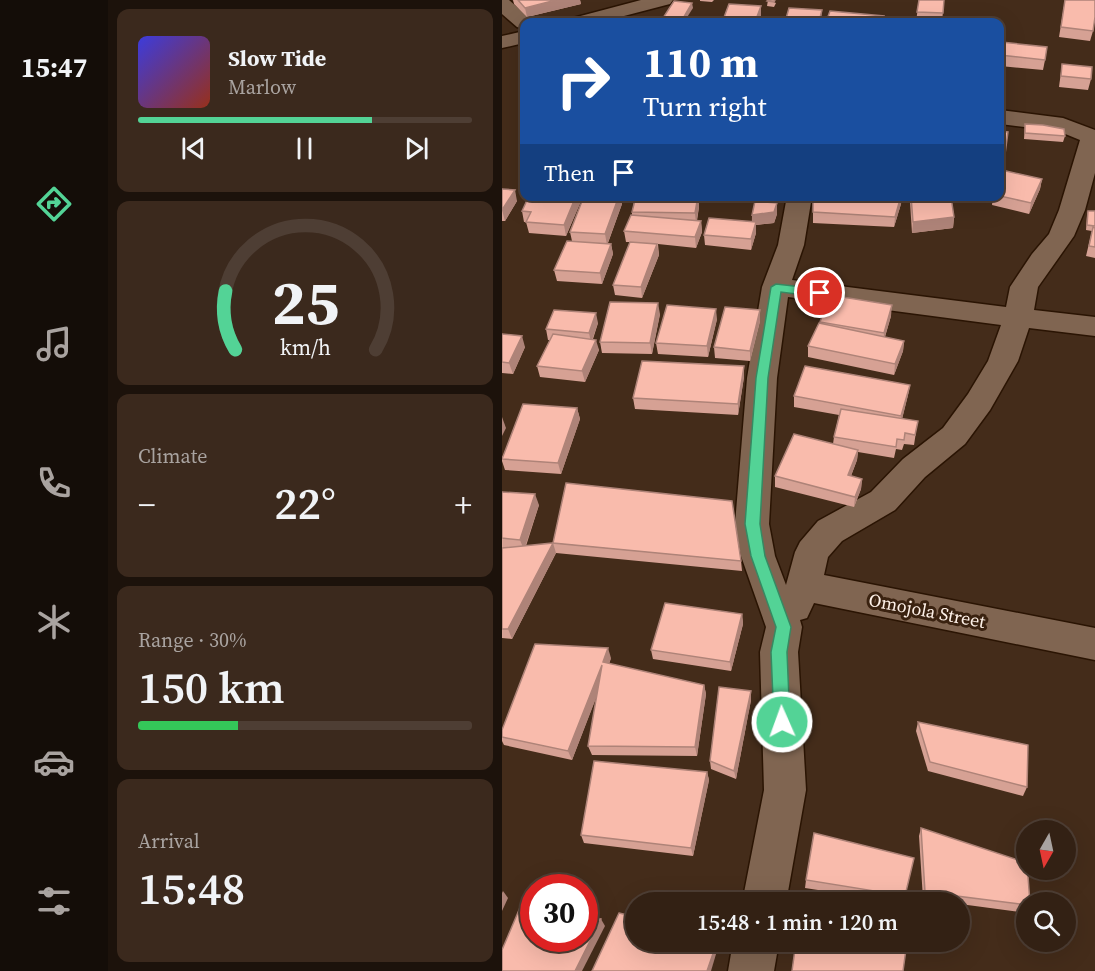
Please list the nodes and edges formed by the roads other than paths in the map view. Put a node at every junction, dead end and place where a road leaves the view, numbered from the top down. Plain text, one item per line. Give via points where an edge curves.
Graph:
1 (662, 0) edge
2 (502, 4) edge
3 (595, 18) edge
4 (520, 20) edge
5 (520, 38) edge
6 (502, 42) edge
7 (1004, 118) edge
8 (1093, 138) edge
9 (799, 201) edge
10 (776, 287) junction
11 (1018, 318) junction
12 (1094, 327) edge
13 (804, 586) junction
14 (784, 627) junction
15 (1094, 644) edge
16 (766, 892) edge
17 (755, 952) edge
18 (751, 971) edge

1 - 3 street
2 - 4 street
5 - 6 street
7 - 8 street via 1063,125
8 - 11 street via 1072,210 1061,236 1024,286
9 - 10 street via 791,245
10 - 11 street
10 - 14 street via 762,378 752,524 758,556
11 - 12 street
11 - 13 street via 1003,361 954,436 914,468 883,501 830,531 812,552
13 - 14 street
13 - 15 street, Omojola Street
14 - 16 street via 779,652 785,790
17 - 18 street

